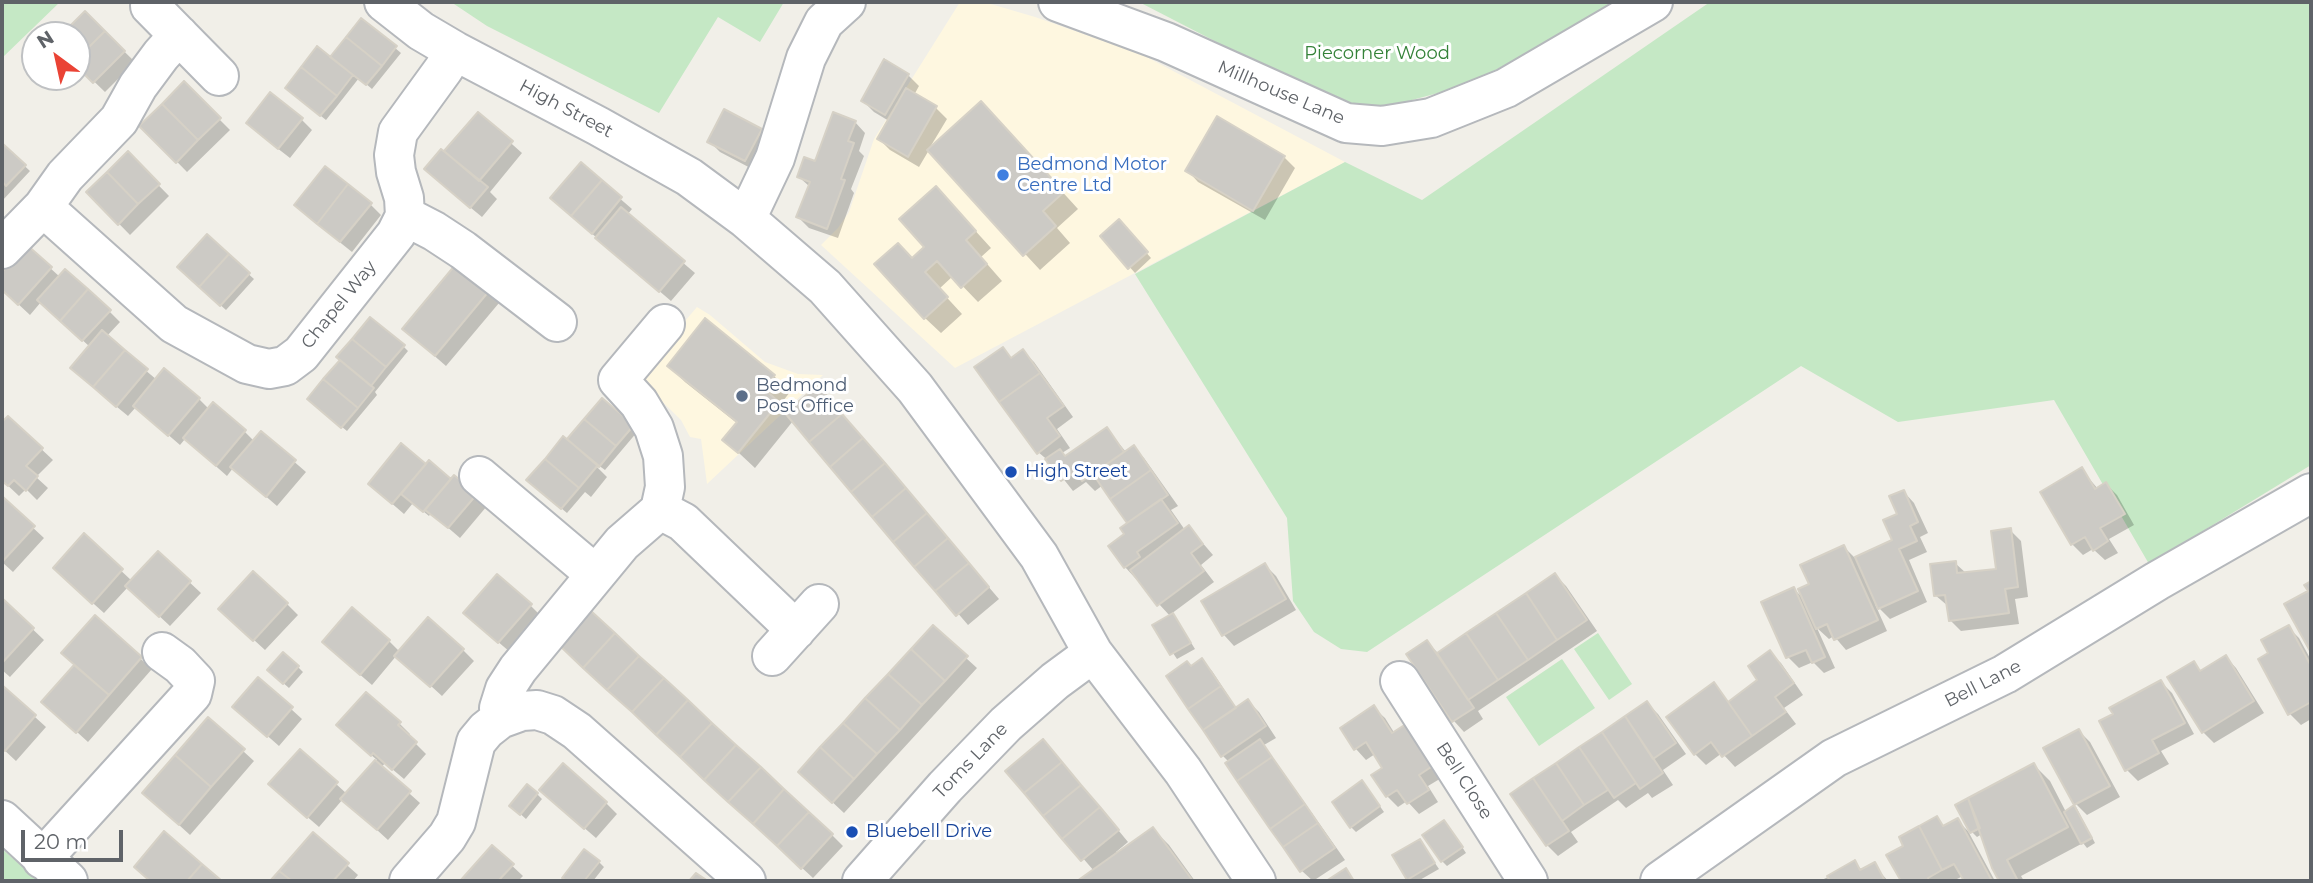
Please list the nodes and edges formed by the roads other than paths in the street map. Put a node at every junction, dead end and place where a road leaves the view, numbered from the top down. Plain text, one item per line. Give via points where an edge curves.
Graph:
1 (384, 2) edge
2 (846, 2) edge
3 (1058, 2) edge
4 (1653, 2) edge
5 (150, 6) dead end
6 (179, 35) junction
7 (455, 51) junction
8 (219, 76) dead end
9 (43, 207) junction
10 (405, 216) junction
11 (746, 219) junction
12 (2, 249) edge
13 (557, 322) dead end
14 (665, 324) dead end
15 (479, 475) dead end
16 (2311, 493) edge
17 (660, 510) junction
18 (595, 574) junction
19 (796, 630) dead end
20 (162, 652) dead end
21 (1093, 653) junction
22 (1400, 681) dead end
23 (500, 719) junction
24 (2, 820) edge
25 (55, 870) edge
26 (409, 881) edge
27 (746, 881) edge
28 (862, 881) edge
29 (1256, 881) edge
30 (1528, 881) edge
31 (1660, 881) edge

1 - 7 street, High Street
2 - 11 street via 824,22 806,58 775,158
3 - 4 street, Millhouse Lane via 1167,42 1346,123 1382,126 1431,118 1506,88
5 - 6 street
6 - 8 street
6 - 9 street via 138,86 119,120 65,176
7 - 10 street via 398,132 394,155
7 - 11 street, High Street via 689,177
9 - 10 street, Chapel Way via 174,324 247,364 269,369 285,366 301,354 396,234
9 - 12 street
10 - 13 street via 463,250
11 - 21 street, High Street via 825,288 915,388 1039,556
14 - 17 street via 618,380 654,428 663,456 665,487
15 - 18 street
16 - 31 street, Bell Lane via 2005,674 1834,758
17 - 18 street
17 - 19 street via 683,522
18 - 23 street via 505,689
20 - 25 street via 195,681 192,694
21 - 28 street, Toms Lane via 1006,724
21 - 29 street, High Street via 1183,771
22 - 30 street, Bell Close
23 - 26 street via 476,742 456,822
23 - 27 street via 522,711 554,715
24 - 25 street

